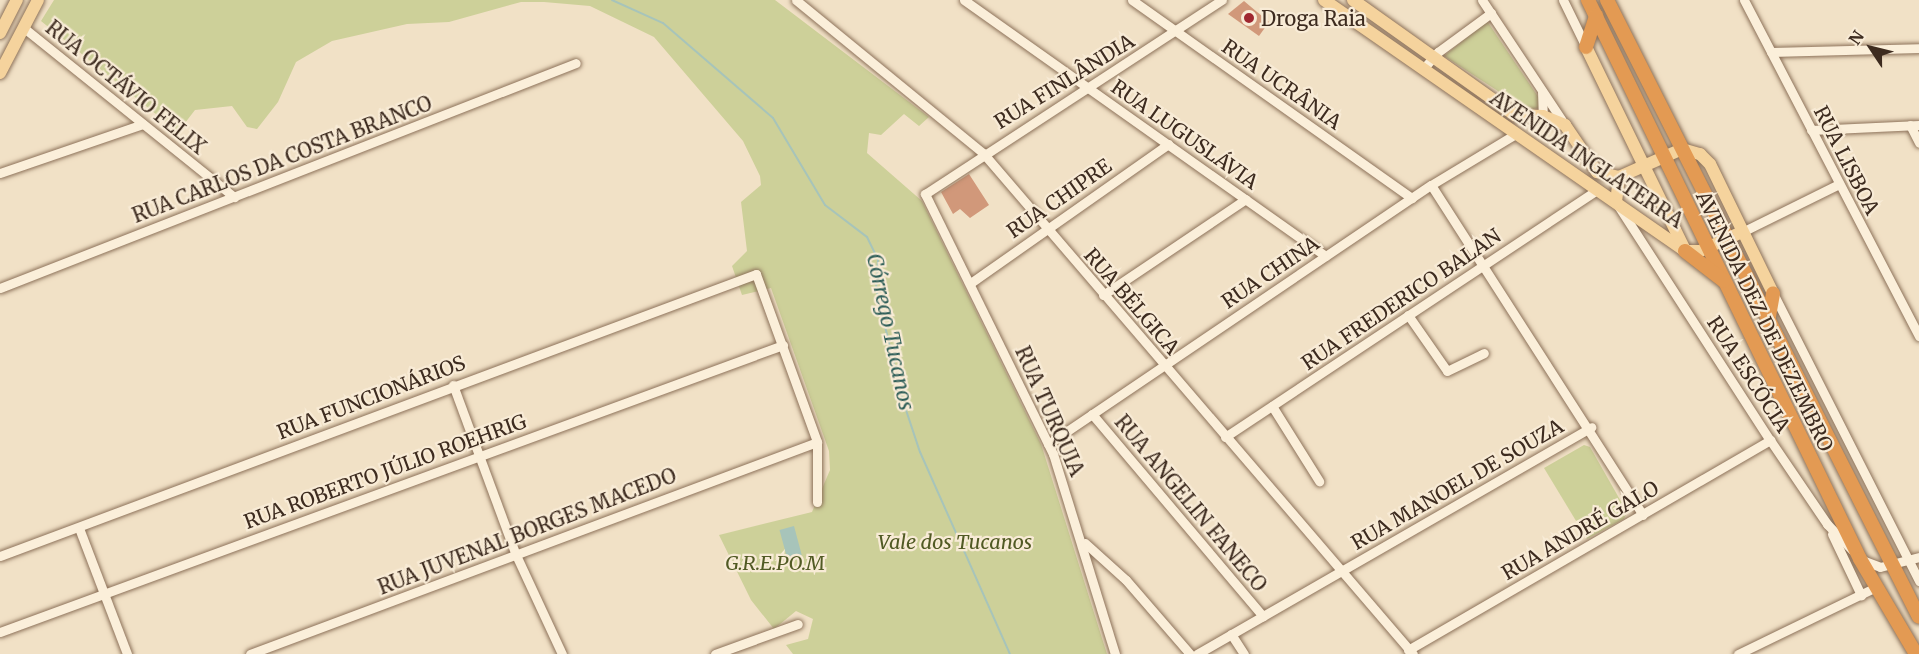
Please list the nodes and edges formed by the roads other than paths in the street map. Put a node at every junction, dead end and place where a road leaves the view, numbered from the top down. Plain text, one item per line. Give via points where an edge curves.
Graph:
1 (17, 0) edge
2 (38, 0) edge
3 (796, 0) edge
4 (964, 0) edge
5 (1132, 0) edge
6 (1222, 0) edge
7 (1324, 0) edge
8 (1353, 0) edge
9 (1482, 0) edge
10 (1563, 0) edge
11 (1588, 0) edge
12 (1607, 0) edge
13 (1744, 0) edge
14 (5, 11) edge
15 (1491, 13) junction
16 (1596, 16) junction
17 (24, 28) junction
18 (1176, 32) junction
19 (0, 33) edge
20 (1586, 47) junction
21 (1919, 48) edge
22 (1771, 52) junction
23 (1433, 56) junction
24 (576, 63) dead end
25 (1424, 69) junction
26 (0, 73) edge
27 (1089, 89) junction
28 (1542, 89) junction
29 (1543, 116) junction
30 (1519, 117) junction
31 (143, 124) junction
32 (1565, 125) junction
33 (1914, 125) edge
34 (1811, 130) junction
35 (1514, 135) junction
36 (1919, 143) edge
37 (1168, 144) junction
38 (1682, 149) junction
39 (983, 153) junction
40 (1664, 156) junction
41 (1643, 165) junction
42 (0, 173) edge
43 (1619, 177) junction
44 (1839, 184) junction
45 (1431, 185) junction
46 (1597, 190) junction
47 (925, 194) joint
48 (234, 197) junction
49 (1412, 198) junction
50 (1246, 199) junction
51 (1616, 202) junction
52 (1045, 228) junction
53 (1742, 232) junction
54 (1727, 240) junction
55 (1707, 248) junction
56 (1685, 251) junction
57 (1326, 256) junction
58 (1483, 266) junction
59 (1724, 281) junction
60 (972, 282) junction
61 (0, 288) edge
62 (1773, 293) junction
63 (1103, 296) junction
64 (1408, 315) junction
65 (1768, 322) junction
66 (1919, 336) edge
67 (783, 345) junction
68 (1484, 353) dead end
69 (1164, 366) junction
70 (453, 384) junction
71 (1272, 406) junction
72 (1092, 414) junction
73 (1591, 427) junction
74 (1225, 437) junction
75 (1770, 441) junction
76 (817, 442) junction
77 (1048, 444) junction
78 (479, 456) junction
79 (1319, 481) dead end
80 (816, 502) dead end
81 (1643, 515) junction
82 (1827, 524) junction
83 (79, 528) junction
84 (1083, 541) junction
85 (516, 555) junction
86 (0, 556) edge
87 (1919, 556) edge
88 (1860, 559) junction
89 (1908, 562) junction
90 (1891, 566) junction
91 (1341, 573) junction
92 (1919, 581) edge
93 (1876, 587) junction
94 (105, 594) junction
95 (1861, 595) junction
96 (1263, 616) junction
97 (1919, 617) edge
98 (798, 624) dead end
99 (0, 632) edge
100 (1231, 634) junction
101 (1411, 652) edge
102 (127, 654) edge
103 (250, 654) edge
104 (562, 654) edge
105 (715, 654) edge
106 (1115, 654) edge
107 (1190, 654) edge
108 (1197, 654) edge
109 (1244, 654) edge
110 (1738, 654) edge
111 (1916, 654) edge

1 - 14 main road
2 - 17 main road
3 - 39 street, RUA BÉLGICA
4 - 27 street, RUA LUGUSLÁVIA
5 - 18 street, RUA UCRÂNIA
6 - 18 street, RUA FINLÂNDIA
7 - 25 main road, AVENIDA INGLATERRA
8 - 23 main road, AVENIDA INGLATERRA
9 - 15 street
10 - 20 street
11 - 16 highway, AVENIDA DEZ DE DEZEMBRO
12 - 38 highway, AVENIDA DEZ DE DEZEMBRO
13 - 22 street, RUA LISBOA
14 - 19 main road
15 - 23 street
15 - 28 street
16 - 20 highway
16 - 40 highway, AVENIDA DEZ DE DEZEMBRO
17 - 26 main road
17 - 31 street, RUA OCTÁVIO FELIX
18 - 27 street, RUA FINLÂNDIA
18 - 49 street, RUA UCRÂNIA
20 - 41 main road
21 - 22 street
22 - 34 street, RUA LISBOA
23 - 25 street
23 - 30 main road, AVENIDA INGLATERRA
24 - 48 street, RUA CARLOS DA COSTA BRANCO
25 - 35 main road, AVENIDA INGLATERRA
27 - 37 street, RUA LUGUSLÁVIA
27 - 39 street, RUA FINLÂNDIA
28 - 29 street
28 - 32 street
29 - 30 main road, AVENIDA INGLATERRA
29 - 32 main road, AVENIDA INGLATERRA
30 - 35 main road
31 - 42 street
31 - 48 street, RUA OCTÁVIO FELIX
32 - 43 main road, AVENIDA INGLATERRA via 1588,165 1607,176
33 - 34 street
33 - 36 street
34 - 44 street, RUA LISBOA
35 - 45 street, RUA CHINA
35 - 46 main road, AVENIDA INGLATERRA
37 - 50 street, RUA LUGUSLÁVIA
37 - 52 street, RUA CHIPRE
38 - 40 main road, AVENIDA INGLATERRA
38 - 53 main road via 1700,154 1710,164
38 - 54 highway, AVENIDA DEZ DE DEZEMBRO
39 - 47 street, RUA FINLÂNDIA
39 - 52 street, RUA BÉLGICA
40 - 41 main road, AVENIDA INGLATERRA
40 - 55 highway, AVENIDA DEZ DE DEZEMBRO
41 - 43 main road, AVENIDA INGLATERRA
41 - 56 main road
43 - 51 main road
44 - 53 street
44 - 66 street, RUA LISBOA
45 - 49 street, RUA CHINA
45 - 58 street
46 - 51 main road, AVENIDA INGLATERRA
46 - 58 street, RUA FREDERICO BALAN
47 - 60 street, RUA TURQUIA
48 - 61 street, RUA CARLOS DA COSTA BRANCO
49 - 57 street, RUA CHINA
50 - 57 street, RUA LUGUSLÁVIA
50 - 63 street
51 - 56 main road, AVENIDA INGLATERRA
51 - 75 street, RUA ESCÓCIA
52 - 60 street, RUA CHIPRE
52 - 63 street, RUA BÉLGICA
53 - 54 main road, AVENIDA INGLATERRA
53 - 62 main road
54 - 55 main road, AVENIDA INGLATERRA
54 - 65 highway, AVENIDA DEZ DE DEZEMBRO
55 - 56 main road, AVENIDA INGLATERRA
55 - 59 highway, AVENIDA DEZ DE DEZEMBRO
56 - 59 highway
57 - 69 street, RUA CHINA
58 - 64 street, RUA FREDERICO BALAN
58 - 73 street
59 - 88 highway, AVENIDA DEZ DE DEZEMBRO
60 - 77 street, RUA TURQUIA
62 - 65 highway
62 - 89 street
63 - 69 street, RUA BÉLGICA
64 - 68 street via 1447,371
64 - 71 street, RUA FREDERICO BALAN
65 - 90 highway, AVENIDA DEZ DE DEZEMBRO
67 - 70 street, RUA FUNCIONÁRIOS via 756,274
67 - 76 street
67 - 78 street, RUA ROBERTO JÚLIO ROEHRIG
69 - 72 street, RUA CHINA
69 - 74 street, RUA BÉLGICA
70 - 78 street
70 - 83 street, RUA FUNCIONÁRIOS
71 - 74 street, RUA FREDERICO BALAN
71 - 79 street
72 - 77 street, RUA CHINA
72 - 96 street, RUA ANGELIN FANECO
73 - 81 street
73 - 91 street, RUA MANOEL DE SOUZA
74 - 91 street, RUA BÉLGICA
75 - 81 street, RUA ANDRÉ GALO
75 - 82 street, RUA ESCÓCIA
76 - 80 street
76 - 85 street, RUA JUVENAL BORGES MACEDO
77 - 84 street, RUA TURQUIA
78 - 85 street
78 - 94 street, RUA ROBERTO JÚLIO ROEHRIG
81 - 101 street, RUA ANDRÉ GALO
82 - 88 street, RUA ESCÓCIA
82 - 95 street
83 - 86 street, RUA FUNCIONÁRIOS
83 - 94 street
84 - 106 street, RUA TURQUIA
84 - 107 street via 1126,580
85 - 103 street, RUA JUVENAL BORGES MACEDO
85 - 104 street
87 - 89 street
88 - 90 street via 1872,566
88 - 93 highway, AVENIDA DEZ DE DEZEMBRO
89 - 90 street
89 - 92 street
90 - 97 highway, AVENIDA DEZ DE DEZEMBRO
91 - 96 street, RUA MANOEL DE SOUZA
91 - 101 street, RUA BÉLGICA
93 - 95 street
93 - 111 highway, AVENIDA DEZ DE DEZEMBRO
94 - 99 street, RUA ROBERTO JÚLIO ROEHRIG
94 - 102 street
95 - 110 street
96 - 100 street, RUA MANOEL DE SOUZA
98 - 105 street
100 - 108 street, RUA MANOEL DE SOUZA
100 - 109 street

